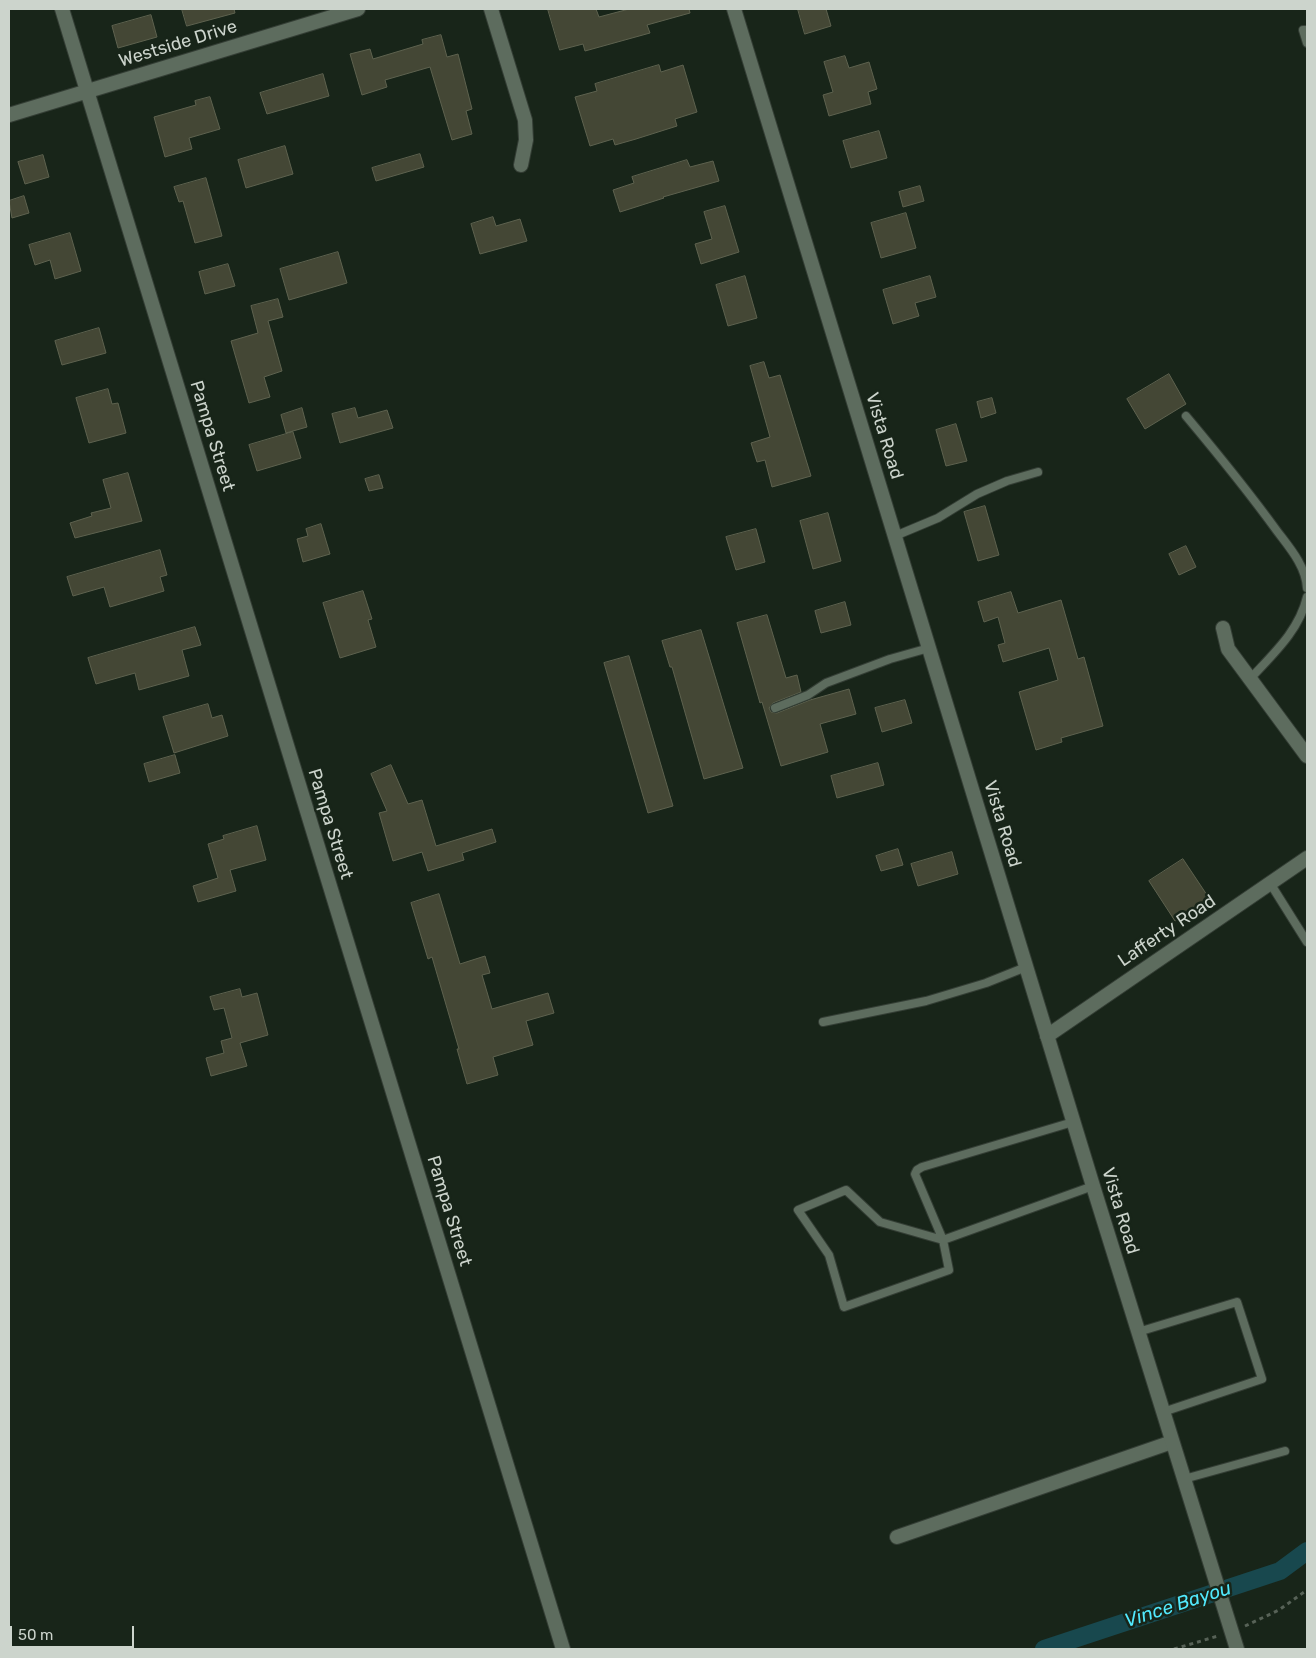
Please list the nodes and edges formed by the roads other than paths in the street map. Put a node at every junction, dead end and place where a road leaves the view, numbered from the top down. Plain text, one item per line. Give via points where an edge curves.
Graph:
1 (62, 9) edge
2 (358, 9) edge
3 (491, 9) edge
4 (734, 9) edge
5 (1307, 30) edge
6 (1307, 43) edge
7 (87, 91) junction
8 (9, 115) edge
9 (521, 165) dead end
10 (1186, 416) dead end
11 (1038, 472) dead end
12 (895, 536) junction
13 (1307, 588) edge
14 (1307, 597) edge
15 (1223, 628) dead end
16 (929, 648) junction
17 (1250, 679) junction
18 (775, 708) dead end
19 (1307, 756) edge
20 (1307, 858) edge
21 (1270, 883) junction
22 (1307, 942) edge
23 (1026, 967) junction
24 (823, 1022) dead end
25 (1048, 1036) junction
26 (1073, 1122) junction
27 (1093, 1186) junction
28 (943, 1240) junction
29 (1138, 1332) junction
30 (1163, 1412) junction
31 (1172, 1442) junction
32 (1285, 1451) dead end
33 (1184, 1479) junction
34 (897, 1537) dead end
35 (563, 1649) edge
36 (1237, 1649) edge

1 - 7 street, Pampa Street
2 - 7 street, Westside Drive
3 - 9 street via 525,120 526,140
4 - 12 street, Vista Road
5 - 6 lane via 1304,30
7 - 8 street, Westside Drive
7 - 35 street, Pampa Street
10 - 13 lane via 1250,492 1281,536 1305,574
11 - 12 lane via 1007,481 938,518
12 - 16 street, Vista Road
14 - 17 lane via 1298,624
15 - 17 street via 1228,649
16 - 18 lane via 826,682 808,696
16 - 23 street, Vista Road
17 - 19 street
20 - 21 street, Lafferty Road
21 - 22 lane
21 - 25 street, Lafferty Road
23 - 24 lane via 926,1002
23 - 25 street, Vista Road
25 - 26 street, Vista Road
26 - 27 street, Vista Road
26 - 28 lane via 917,1170 915,1174
27 - 28 lane
27 - 29 street, Vista Road
28 - 28 lane via 949,1270 844,1308 829,1255 798,1210 846,1190 880,1222
29 - 30 street, Vista Road
29 - 30 lane via 1237,1302 1262,1379
30 - 31 street, Vista Road
31 - 33 street, Vista Road
31 - 34 street
32 - 33 lane
33 - 36 street, Vista Road

